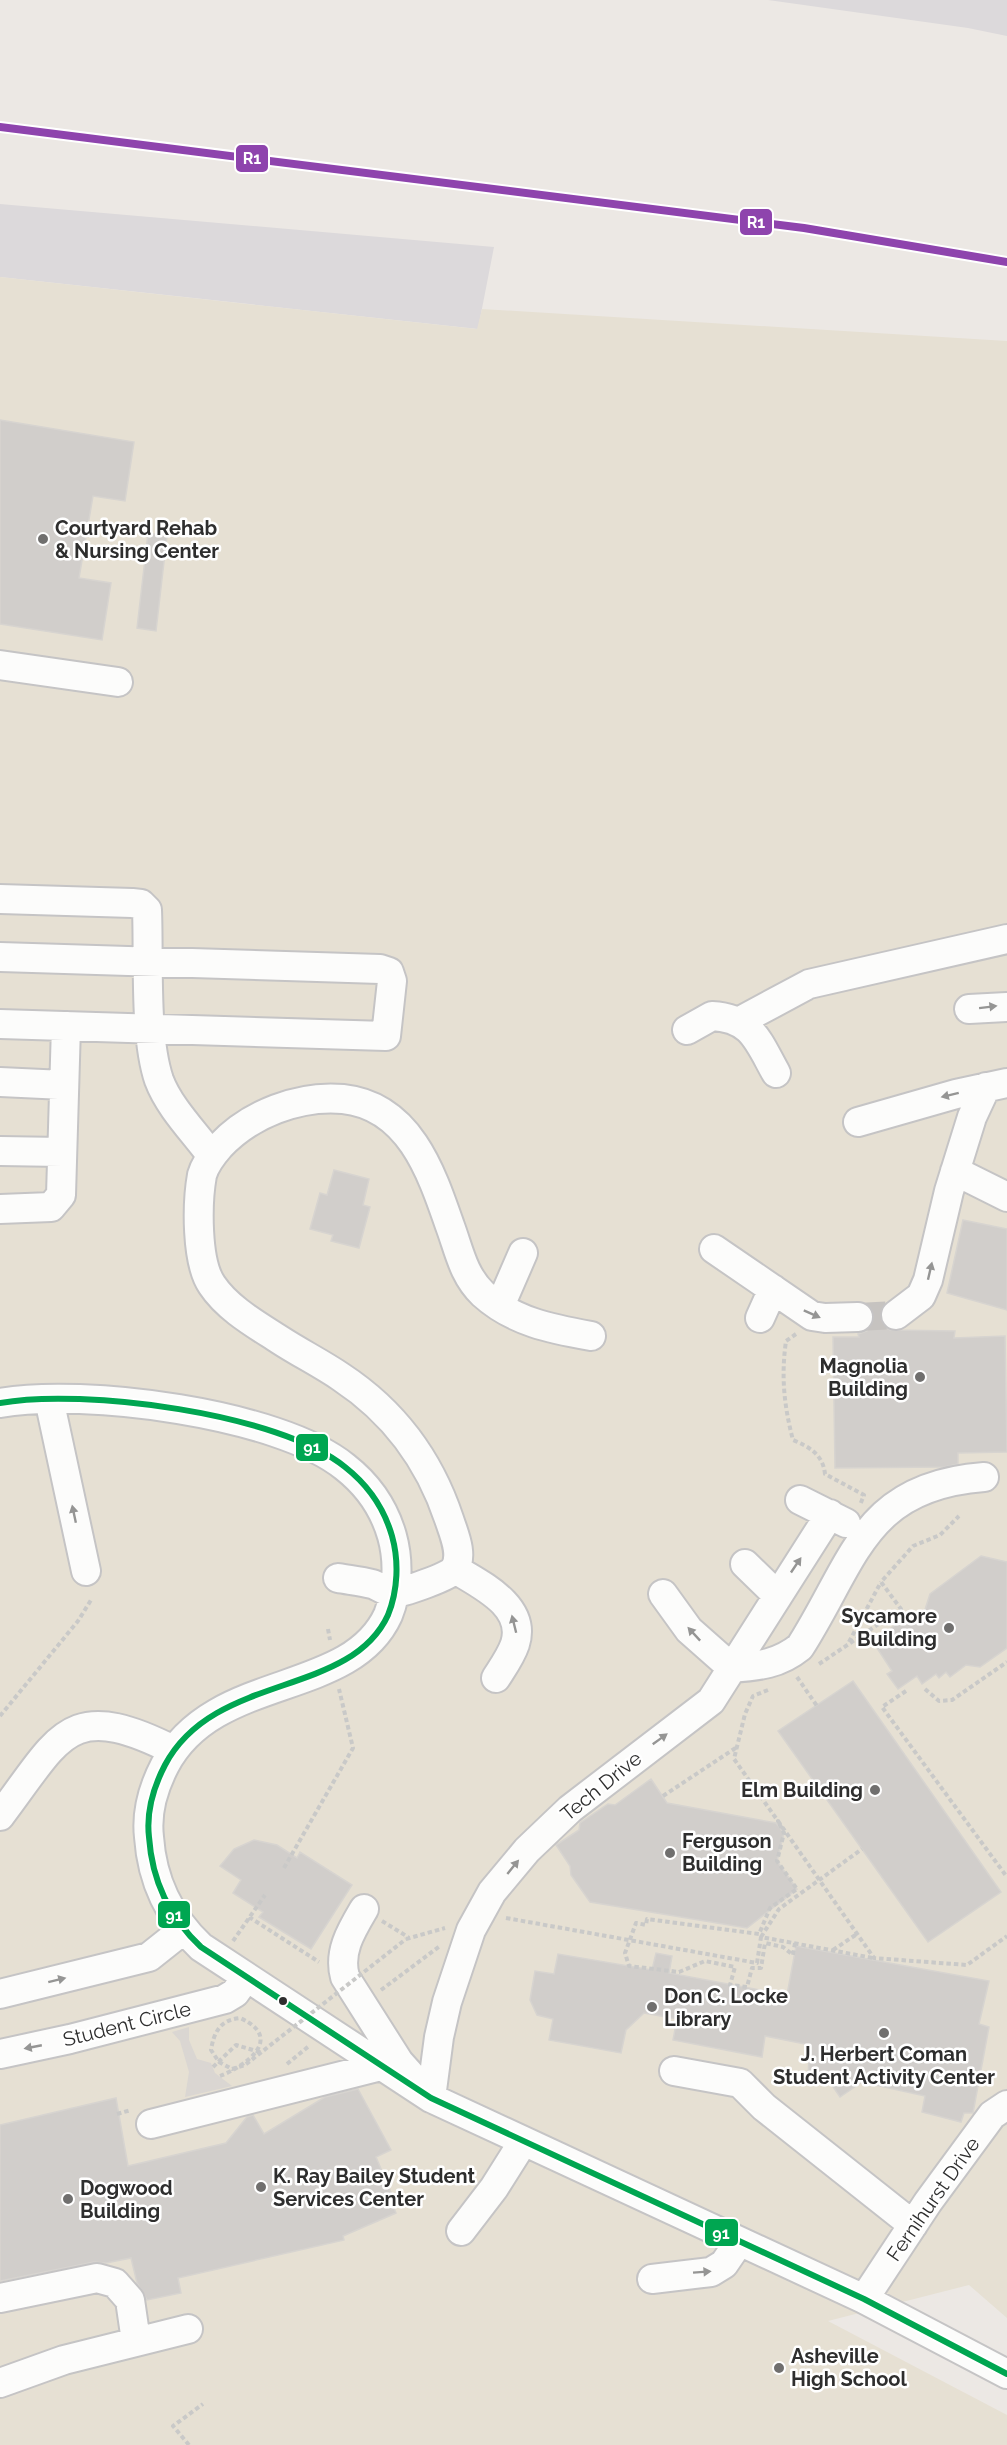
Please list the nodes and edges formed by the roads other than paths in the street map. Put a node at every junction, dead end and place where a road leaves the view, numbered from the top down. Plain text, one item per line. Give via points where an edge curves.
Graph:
1 (0, 664) edge
2 (118, 682) dead end
3 (0, 899) edge
4 (1007, 939) edge
5 (0, 957) edge
6 (149, 962) junction
7 (1007, 1007) edge
8 (969, 1010) dead end
9 (740, 1021) junction
10 (0, 1024) edge
11 (66, 1026) junction
12 (151, 1028) junction
13 (687, 1030) dead end
14 (776, 1073) dead end
15 (0, 1083) edge
16 (64, 1085) junction
17 (996, 1085) edge
18 (858, 1122) dead end
19 (0, 1151) edge
20 (62, 1152) junction
21 (211, 1155) junction
22 (955, 1171) junction
23 (1007, 1197) edge
24 (0, 1209) edge
25 (714, 1249) dead end
26 (523, 1252) dead end
27 (773, 1289) junction
28 (500, 1306) junction
29 (896, 1315) tunnel mouth
30 (858, 1317) tunnel mouth
31 (760, 1318) dead end
32 (591, 1336) dead end
33 (49, 1399) junction
34 (0, 1403) edge
35 (984, 1477) dead end
36 (800, 1500) dead end
37 (830, 1515) junction
38 (866, 1534) junction
39 (745, 1564) dead end
40 (455, 1569) junction
41 (86, 1571) dead end
42 (338, 1578) dead end
43 (394, 1593) junction
44 (663, 1594) dead end
45 (777, 1595) junction
46 (732, 1668) junction
47 (496, 1678) dead end
48 (173, 1750) junction
49 (0, 1816) edge
50 (364, 1910) dead end
51 (183, 1930) junction
52 (245, 1979) junction
53 (0, 1994) edge
54 (0, 2054) edge
55 (381, 2066) junction
56 (674, 2070) dead end
57 (431, 2098) junction
58 (1007, 2105) edge
59 (151, 2124) dead end
60 (523, 2142) junction
61 (913, 2225) junction
62 (461, 2231) dead end
63 (739, 2242) junction
64 (652, 2279) dead end
65 (0, 2298) edge
66 (864, 2299) junction
67 (188, 2329) dead end
68 (136, 2341) junction
69 (1007, 2374) edge
70 (0, 2383) edge

1 - 2 street
3 - 6 street via 141,904 147,910
4 - 9 street via 809,984
5 - 6 street
6 - 12 street
6 - 12 street via 380,969 389,972 392,981 386,1035
8 -> 7 street
9 - 13 street via 712,1016
9 - 14 street via 759,1042
10 - 11 street
11 - 12 street
11 - 16 street
12 - 21 street via 159,1079
15 - 16 street
16 - 20 street
17 -> 18 street
17 - 22 street via 972,1117
19 - 20 street
20 - 24 street via 61,1195 57,1202 51,1207
21 - 28 street via 255,1117 282,1107 342,1099 368,1105 391,1117 409,1134 423,1161 461,1261 482,1293
21 - 40 street via 202,1174 200,1249 212,1286 250,1321 341,1377 399,1426 420,1454 442,1497 458,1548
22 - 23 street
29 -> 22 street via 921,1296 928,1280
25 - 27 street
26 - 28 street
27 -> 30 street via 812,1316
27 - 31 street
28 - 32 street via 518,1318 546,1328
33 - 34 street
41 -> 33 street
33 - 43 street via 135,1403 198,1413 292,1436 321,1451 372,1492 387,1521 396,1558
35 - 38 street via 922,1489 892,1509
36 - 37 street
37 - 38 street
45 -> 37 street, Tech Drive
38 - 46 street via 800,1647 771,1664
39 - 45 street
40 - 43 street via 440,1580
47 -> 40 street via 515,1644 509,1609 496,1595
42 - 43 street
43 - 48 street via 387,1615 357,1652 320,1672 218,1709
46 -> 44 street via 689,1630
45 - 46 street, Tech Drive
57 -> 46 street, Tech Drive via 439,2037 461,1955 479,1914 498,1885 543,1833 599,1785 711,1701
48 - 49 street via 118,1728 78,1728 54,1744
48 - 51 street via 149,1803 148,1829 150,1857 159,1887
50 - 57 street via 345,1948 345,1977 399,2062
51 - 52 street
53 -> 51 street via 149,1957
52 -> 54 street, Student Circle via 225,1999
52 - 55 street
55 - 57 street
55 - 59 street
56 - 61 street via 740,2083 764,2107
57 - 60 street
58 - 61 street, Fernihurst Drive via 992,2115
60 - 62 street
60 - 63 street
61 - 66 street, Fernihurst Drive
64 -> 63 street via 711,2272 724,2264
63 - 66 street
65 - 68 street via 97,2278 115,2283 130,2300
66 - 69 street
67 - 68 street
68 - 70 street via 64,2360

